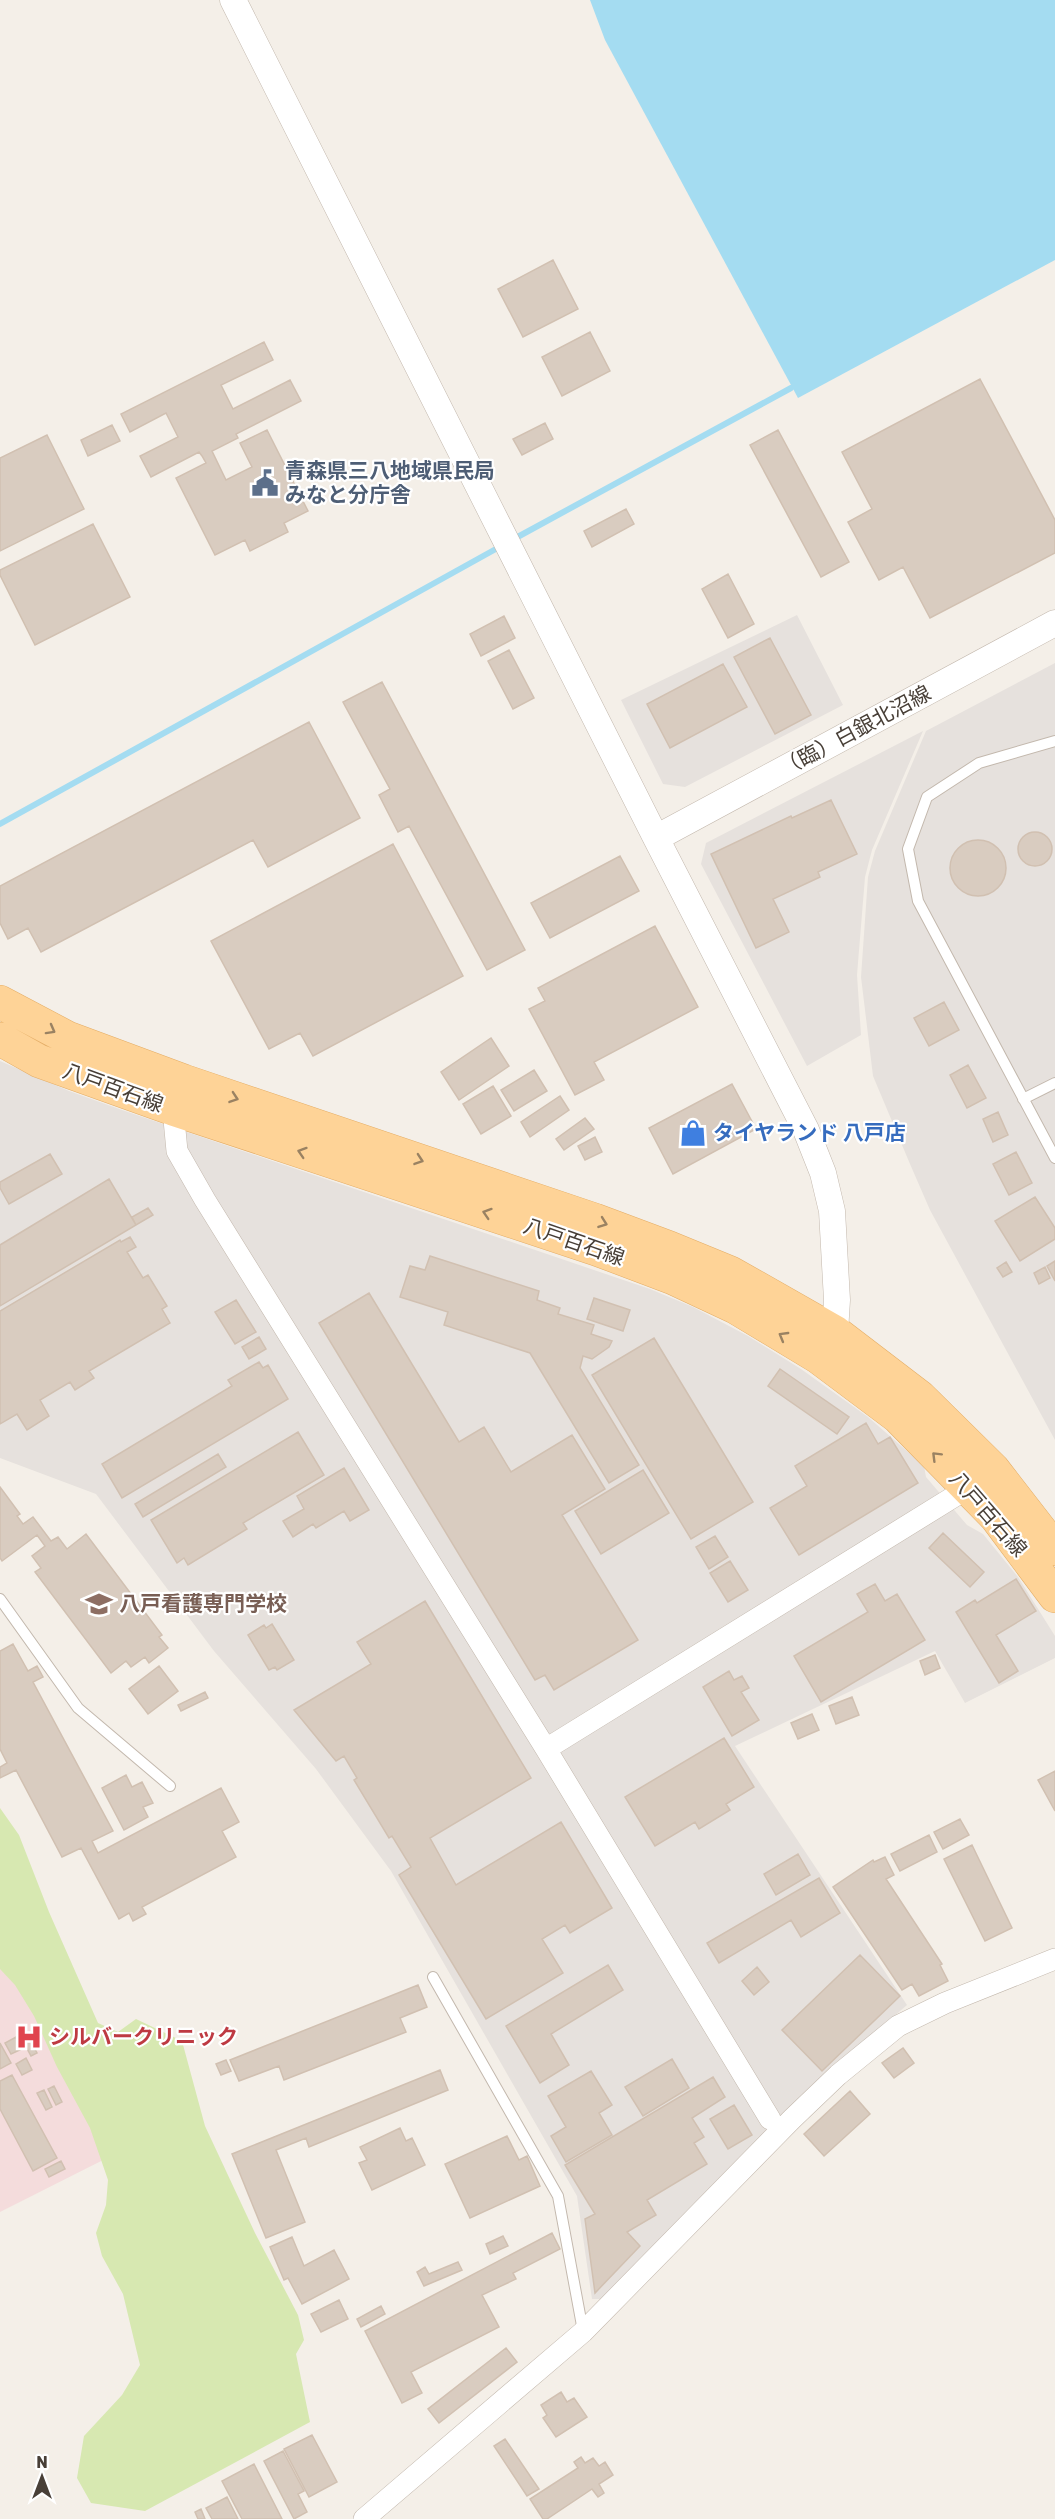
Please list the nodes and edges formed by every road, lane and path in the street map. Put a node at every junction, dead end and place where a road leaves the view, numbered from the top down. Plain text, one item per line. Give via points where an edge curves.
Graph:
1 (233, 0) edge
2 (1055, 623) edge
3 (1055, 741) edge
4 (656, 838) junction
5 (0, 1002) edge
6 (0, 1039) edge
7 (1055, 1083) edge
8 (179, 1095) junction
9 (1023, 1099) junction
10 (1055, 1158) edge
11 (826, 1344) junction
12 (981, 1479) junction
13 (1055, 1549) edge
14 (1055, 1596) edge
15 (0, 1599) edge
16 (546, 1749) junction
17 (170, 1786) dead end
18 (1055, 1959) edge
19 (433, 1977) dead end
20 (770, 2119) dead end
21 (583, 2332) junction
22 (364, 2519) edge

1 - 4 street
2 - 4 street, （臨）白銀北沼線
3 - 9 lane via 979,763 927,797 908,849 918,901
4 - 11 street via 806,1130 823,1173 832,1211 837,1300
5 -> 8 main road, 八戸百石線
6 - 8 main road, 八戸百石線 via 39,1061
7 - 9 lane
8 - 11 main road, 八戸百石線 via 670,1248 731,1273
8 - 16 street via 177,1151
9 - 10 lane
11 - 12 main road, 八戸百石線 via 920,1397
12 - 13 main road, 八戸百石線
12 - 14 main road, 八戸百石線 via 996,1516
12 - 16 street
15 - 17 lane via 78,1708
16 - 20 street
18 - 21 street via 898,2026 792,2119
19 - 21 lane via 558,2196
21 - 22 street

